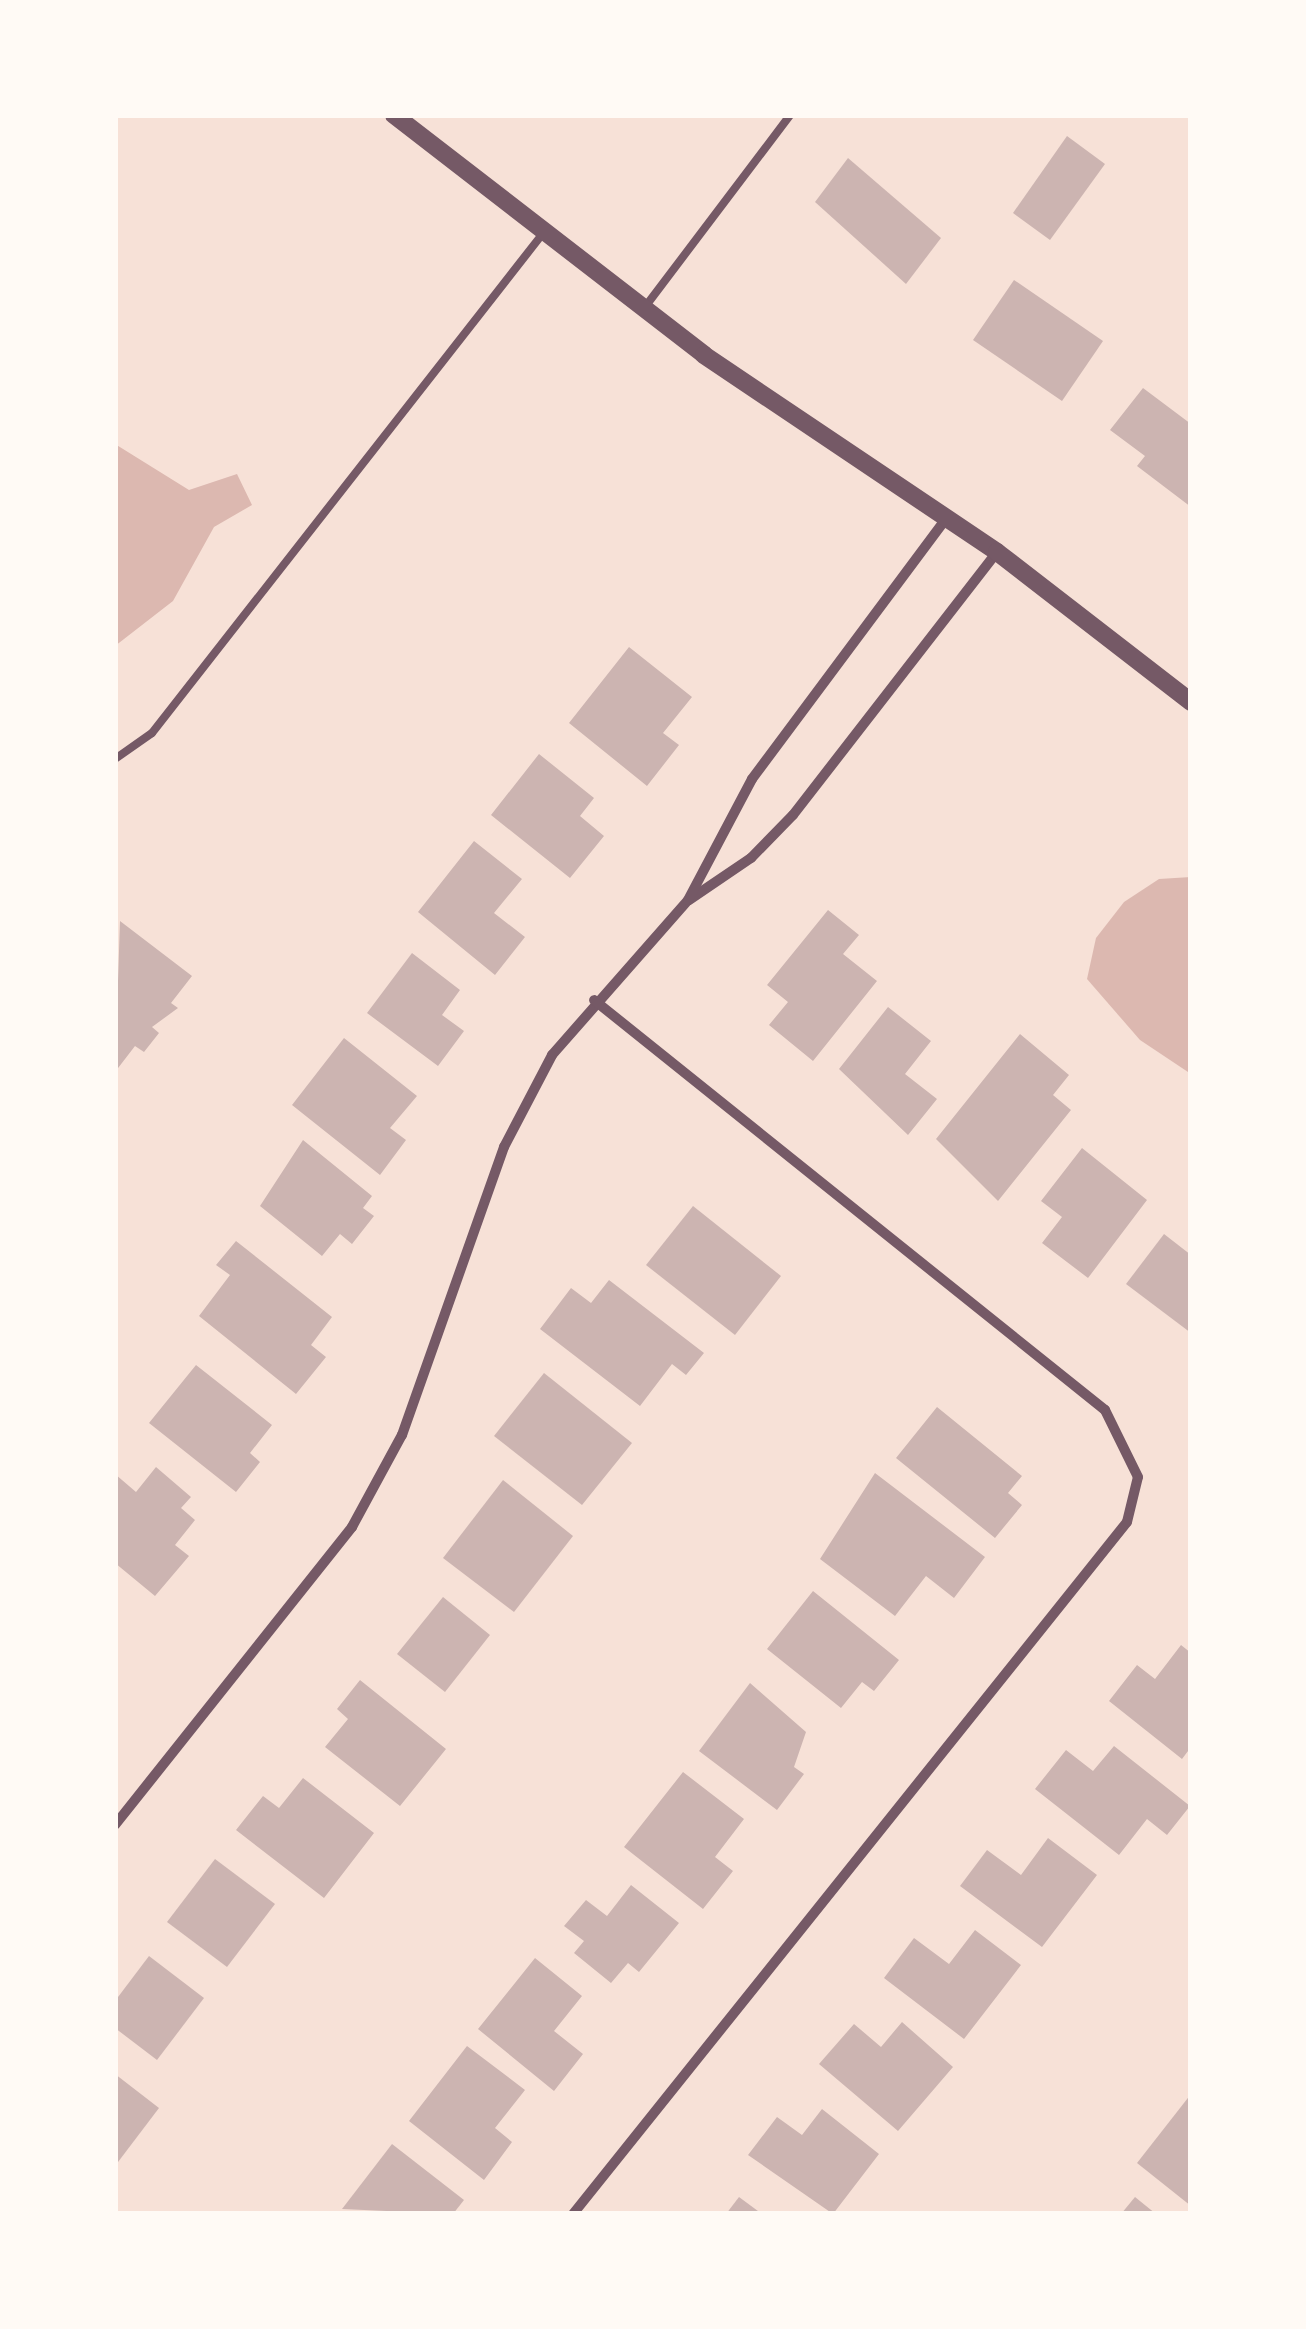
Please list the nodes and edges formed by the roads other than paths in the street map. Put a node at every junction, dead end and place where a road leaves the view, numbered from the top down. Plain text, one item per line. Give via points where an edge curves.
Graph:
1 (394, 115) edge
2 (790, 115) edge
3 (544, 232) junction
4 (644, 309) junction
5 (947, 517) junction
6 (997, 552) junction
7 (1191, 702) edge
8 (115, 759) edge
9 (688, 900) junction
10 (594, 1000) junction
11 (115, 1826) edge
12 (573, 2214) edge

1 - 3 street
2 - 4 lane
3 - 4 street
3 - 8 lane via 152,734
4 - 5 street
5 - 6 street
5 - 9 street via 717,830
6 - 7 street
6 - 9 street via 793,815 751,858
9 - 10 street
10 - 11 street via 552,1056 504,1146 402,1435 352,1528
10 - 12 street via 1105,1410 1138,1477 1127,1522

